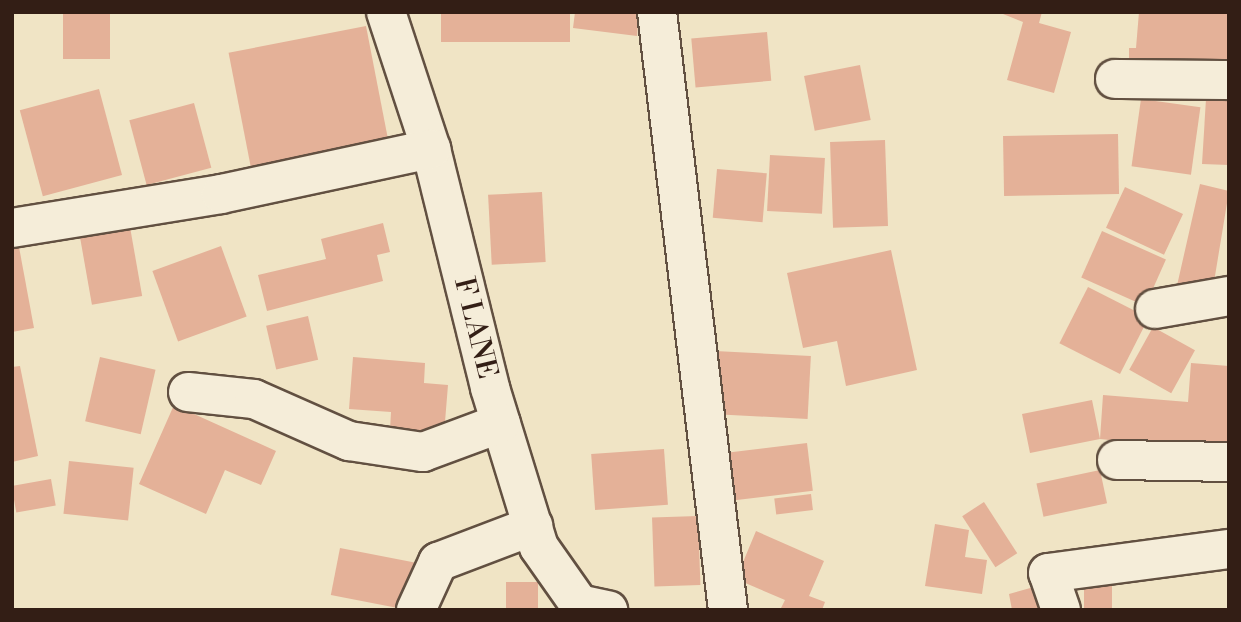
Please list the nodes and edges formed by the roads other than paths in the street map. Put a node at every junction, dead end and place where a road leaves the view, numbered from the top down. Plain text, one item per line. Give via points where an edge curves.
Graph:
1 (386, 12) edge
2 (657, 12) edge
3 (1115, 79) dead end
4 (1229, 80) edge
5 (431, 149) junction
6 (12, 228) edge
7 (1229, 296) edge
8 (1155, 309) dead end
9 (188, 392) dead end
10 (501, 423) junction
11 (1117, 460) dead end
12 (1229, 462) edge
13 (533, 526) junction
14 (1229, 549) edge
15 (416, 610) edge
16 (608, 610) edge
17 (728, 610) edge
18 (1061, 610) edge

1 - 5 street, F LANE
2 - 17 street
3 - 4 street
5 - 6 street via 221,194
5 - 10 street, F LANE
7 - 8 street
9 - 10 street via 254,399 349,441 423,452
10 - 13 street, F LANE
11 - 12 street
13 - 15 street via 438,562
13 - 16 street, F LANE via 539,547 579,604
14 - 18 street via 1048,573

